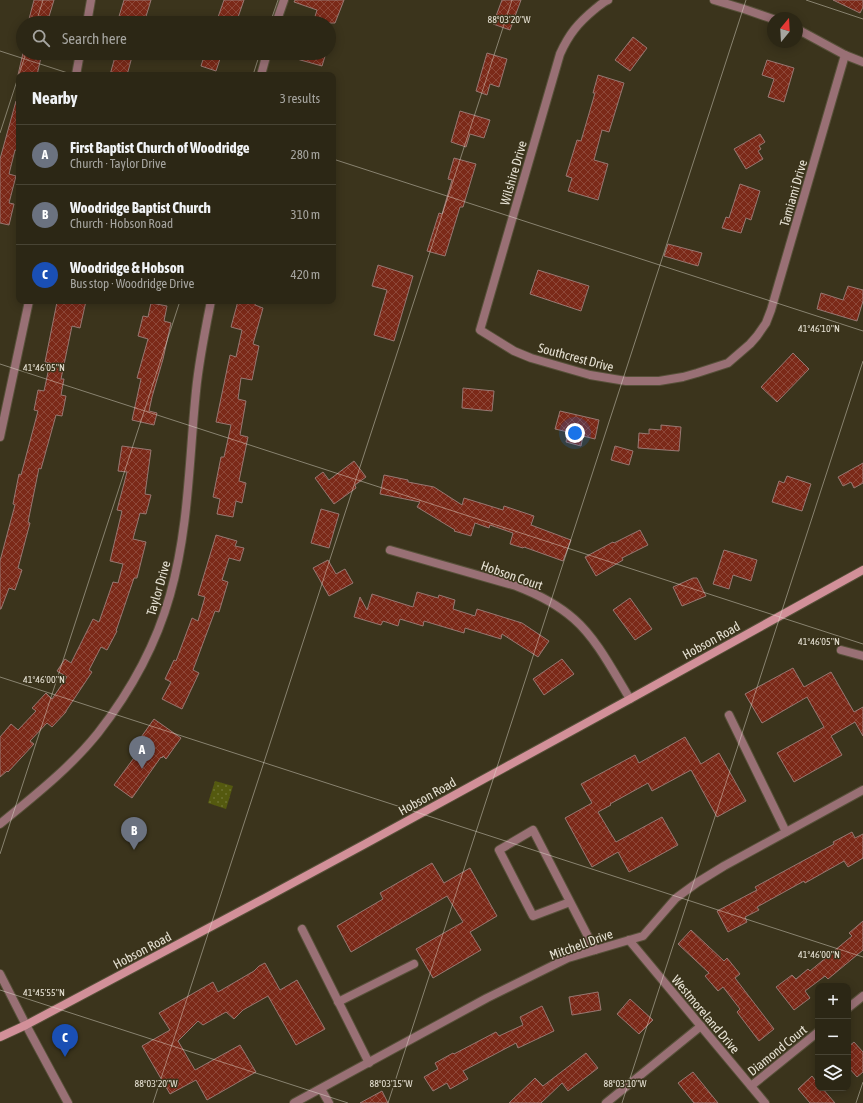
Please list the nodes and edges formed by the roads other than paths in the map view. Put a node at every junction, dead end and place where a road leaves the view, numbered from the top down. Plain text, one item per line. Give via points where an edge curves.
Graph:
1 (91, 0) edge
2 (284, 0) edge
3 (608, 0) edge
4 (714, 0) edge
5 (88, 16) edge
6 (278, 16) edge
7 (767, 17) edge
8 (803, 32) edge
9 (845, 55) junction
10 (79, 60) edge
11 (265, 60) edge
12 (863, 62) edge
13 (77, 72) edge
14 (262, 72) edge
15 (28, 304) edge
16 (210, 304) edge
17 (480, 330) joint
18 (757, 336) joint
19 (0, 437) edge
20 (390, 550) dead end
21 (863, 570) edge
22 (841, 650) dead end
23 (863, 656) edge
24 (630, 699) junction
25 (729, 715) dead end
26 (863, 790) edge
27 (0, 824) edge
28 (786, 832) junction
29 (570, 902) junction
30 (302, 928) dead end
31 (629, 940) junction
32 (595, 950) junction
33 (414, 964) dead end
34 (0, 974) edge
35 (863, 996) edge
36 (338, 1002) junction
37 (851, 1006) edge
38 (26, 1025) junction
39 (701, 1026) junction
40 (815, 1034) edge
41 (0, 1037) edge
42 (369, 1062) junction
43 (750, 1086) junction
44 (321, 1089) junction
45 (68, 1103) edge
46 (294, 1103) edge
47 (329, 1103) edge
48 (606, 1103) edge
49 (764, 1103) edge

1 - 5 street
2 - 6 street
3 - 17 street, Wilshire Drive via 576,26 560,54
4 - 7 street
8 - 9 street
9 - 12 street
9 - 18 street, Tamiami Drive via 771,310
10 - 13 street
11 - 14 street
15 - 19 street
16 - 27 street, Taylor Drive via 196,390 181,547 170,595 156,635 131,686 97,734 48,784
17 - 18 street, Southcrest Drive via 514,351 531,358 590,375 633,381 683,377 728,363
20 - 24 street, Hobson Court via 516,586 547,600 574,619 593,640
21 - 24 main road, Hobson Road
22 - 23 street
24 - 38 main road, Hobson Road
25 - 28 street
26 - 28 street, Mitchell Drive
28 - 31 street, Mitchell Drive via 698,882 676,898 643,936
29 - 29 street via 533,830 498,850 533,916
29 - 32 street
30 - 36 street
31 - 32 street, Mitchell Drive
31 - 39 street, Westmoreland Drive
32 - 42 street, Mitchell Drive via 568,958 487,998
33 - 36 street
34 - 38 street
35 - 37 street
36 - 42 street
38 - 41 main road, Hobson Road
38 - 45 street
39 - 43 street, Westmoreland Drive
39 - 48 street
40 - 43 street, Diamond Court
42 - 44 street, Mitchell Drive
43 - 49 street, Westmoreland Drive
44 - 46 street, Mitchell Drive
44 - 47 street

